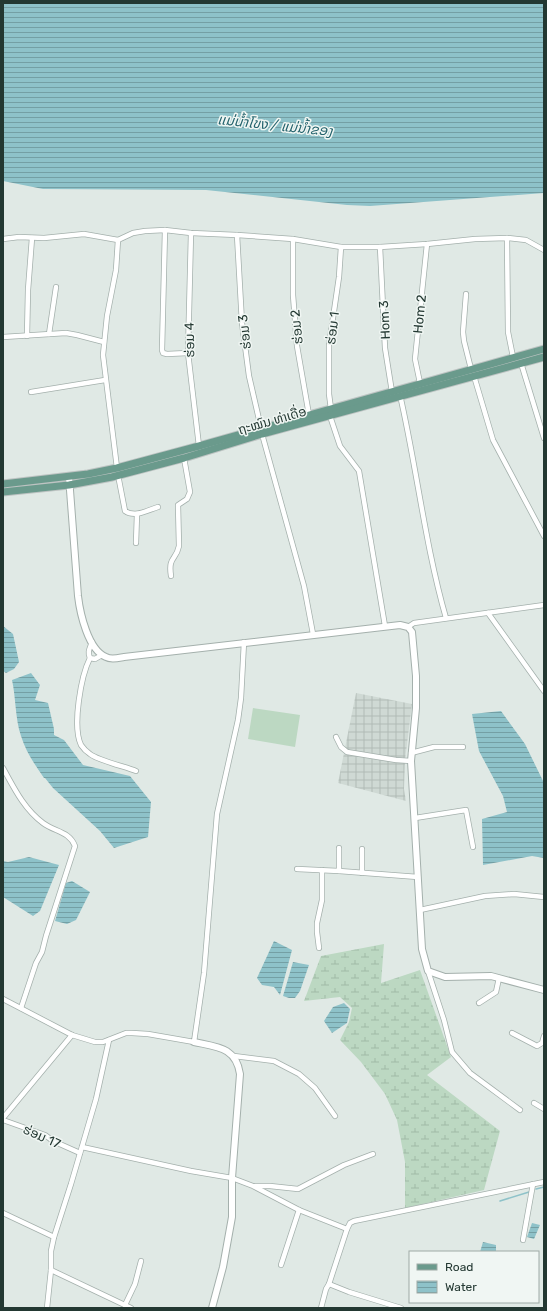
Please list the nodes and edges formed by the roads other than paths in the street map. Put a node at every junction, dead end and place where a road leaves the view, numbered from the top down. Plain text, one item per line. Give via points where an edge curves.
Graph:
1 (165, 230) junction
2 (191, 234) junction
3 (237, 235) junction
4 (32, 238) junction
5 (507, 238) junction
6 (3, 239) edge
7 (118, 240) junction
8 (293, 240) junction
9 (427, 244) junction
10 (341, 247) junction
11 (380, 247) junction
12 (544, 250) edge
13 (56, 287) dead end
14 (466, 294) dead end
15 (49, 334) junction
16 (27, 336) junction
17 (3, 337) edge
18 (104, 342) junction
19 (544, 349) edge
20 (188, 353) junction
21 (513, 357) junction
22 (544, 357) edge
23 (521, 363) junction
24 (473, 372) junction
25 (105, 380) junction
26 (420, 383) junction
27 (31, 392) dead end
28 (397, 393) junction
29 (330, 412) junction
30 (309, 415) junction
31 (262, 431) junction
32 (544, 438) edge
33 (199, 446) junction
34 (184, 458) junction
35 (117, 471) junction
36 (69, 477) junction
37 (3, 484) edge
38 (69, 485) junction
39 (3, 492) edge
40 (158, 507) dead end
41 (137, 514) junction
42 (544, 536) edge
43 (136, 543) dead end
44 (171, 576) dead end
45 (544, 605) edge
46 (488, 613) junction
47 (446, 618) junction
48 (385, 626) junction
49 (408, 627) junction
50 (313, 634) junction
51 (92, 642) junction
52 (244, 642) junction
53 (102, 655) junction
54 (90, 658) junction
55 (544, 691) edge
56 (336, 737) dead end
57 (463, 747) dead end
58 (411, 753) junction
59 (410, 761) junction
60 (3, 768) edge
61 (136, 771) dead end
62 (415, 818) junction
63 (473, 847) dead end
64 (339, 848) dead end
65 (362, 849) dead end
66 (297, 869) dead end
67 (322, 870) junction
68 (339, 871) junction
69 (362, 873) junction
70 (418, 877) junction
71 (544, 897) edge
72 (420, 910) junction
73 (319, 948) dead end
74 (428, 971) junction
75 (499, 978) junction
76 (544, 990) edge
77 (3, 999) edge
78 (480, 1003) dead end
79 (21, 1008) junction
80 (512, 1033) dead end
81 (72, 1035) junction
82 (544, 1036) edge
83 (109, 1040) junction
84 (194, 1042) junction
85 (234, 1056) junction
86 (534, 1103) dead end
87 (544, 1109) edge
88 (520, 1110) dead end
89 (336, 1116) dead end
90 (3, 1119) edge
91 (82, 1148) junction
92 (80, 1153) junction
93 (373, 1154) dead end
94 (232, 1178) junction
95 (544, 1182) edge
96 (533, 1184) junction
97 (253, 1186) junction
98 (299, 1210) junction
99 (3, 1213) edge
100 (347, 1229) junction
101 (54, 1237) junction
102 (523, 1240) dead end
103 (141, 1261) dead end
104 (281, 1265) dead end
105 (51, 1270) junction
106 (329, 1284) junction
107 (125, 1305) junction
108 (47, 1308) edge
109 (131, 1308) edge
110 (212, 1308) edge
111 (321, 1308) edge
112 (401, 1308) edge

1 - 2 street
1 - 7 street via 133,233
1 - 20 street via 162,350 167,354
2 - 3 street
2 - 20 street, ຮ່ອມ 4
3 - 8 street
3 - 31 street, ຮ່ອມ 3 via 242,323 249,376
4 - 6 street
4 - 7 street via 84,234
4 - 16 street
5 - 9 street
5 - 12 street via 526,240
5 - 21 street via 508,332
7 - 18 street via 116,270
8 - 10 street
8 - 30 street, ຮ່ອມ 2 via 293,295 297,346
9 - 11 street
9 - 26 street, Hom 2 via 415,359
10 - 11 street
10 - 29 street, ຮ່ອມ 1 via 329,345
11 - 28 street, Hom 3 via 385,348
13 - 15 street
14 - 24 street via 463,332
15 - 16 street
15 - 18 street via 77,335
16 - 17 street
18 - 25 street
19 - 21 main road, ຖະໝົນ ທ່າເດື່ອ
20 - 33 street, ຮ່ອມ 4
21 - 24 main road, ຖະໝົນ ທ່າເດື່ອ
22 - 23 main road, ຖະໝົນ ທ່າເດື່ອ
23 - 24 main road, ຖະໝົນ ທ່າເດື່ອ
23 - 32 street
24 - 26 main road, ຖະໝົນ ທ່າເດື່ອ
24 - 28 main road, ຖະໝົນ ທ່າເດື່ອ
24 - 42 street via 493,440
25 - 27 street
25 - 35 street
26 - 28 main road, ຖະໝົນ ທ່າເດື່ອ
28 - 29 main road, ຖະໝົນ ທ່າເດື່ອ
28 - 47 street, Hom 3 via 406,422 435,581
29 - 30 main road, ຖະໝົນ ທ່າເດື່ອ
29 - 31 main road, ຖະໝົນ ທ່າເດື່ອ
29 - 48 street, ຮ່ອມ 1 via 340,446 359,471
30 - 31 main road, ຖະໝົນ ທ່າເດື່ອ
31 - 33 main road, ຖະໝົນ ທ່າເດື່ອ
31 - 34 main road, ຖະໝົນ ທ່າເດື່ອ
31 - 50 street, ຮ່ອມ 3 via 304,586
33 - 35 main road, ຖະໝົນ ທ່າເດື່ອ
34 - 35 main road, ຖະໝົນ ທ່າເດື່ອ
34 - 44 street via 190,492 187,499 178,505 179,546 171,560
35 - 36 main road, ຖະໝົນ ທ່າເດື່ອ
35 - 38 main road, ຖະໝົນ ທ່າເດື່ອ via 90,482
35 - 41 street via 125,511
36 - 37 main road, ຖະໝົນ ທ່າເດື່ອ
36 - 38 street
38 - 39 main road, ຖະໝົນ ທ່າເດື່ອ
38 - 51 street via 78,596 81,615
40 - 41 street
41 - 43 street
45 - 46 street
46 - 47 street
46 - 55 street
47 - 49 street via 414,623
48 - 49 street
48 - 50 street
49 - 58 street via 413,637 416,676 416,708
50 - 52 street
51 - 53 street
51 - 54 street via 88,650
52 - 53 street via 111,659
52 - 84 street via 238,720 217,814 204,973
53 - 54 street via 95,659
54 - 61 street via 84,673 78,707 78,732 82,746 91,755
56 - 59 street via 347,752
57 - 58 street via 434,747
58 - 59 street
59 - 62 street
60 - 79 street via 25,806 44,824 69,836 75,846 42,952
62 - 63 street via 466,810
62 - 70 street
64 - 68 street
65 - 69 street
66 - 67 street
67 - 68 street
67 - 73 street via 322,900 317,923
68 - 69 street
69 - 70 street
70 - 72 street
71 - 72 street via 514,894 485,896
72 - 74 street via 422,949
74 - 75 street via 445,977
74 - 88 street via 452,1052 470,1073
75 - 76 street
75 - 78 street via 496,992
77 - 79 street
79 - 81 street
80 - 82 street via 537,1046 542,1043
81 - 83 street via 94,1042
81 - 90 street
83 - 84 street via 126,1033 139,1033
83 - 91 street
84 - 85 street via 220,1047
85 - 89 street via 274,1061 299,1074 315,1088
85 - 94 street via 240,1074
86 - 87 street
90 - 92 street, ຮ່ອມ 17 via 45,1135
91 - 92 street
91 - 94 street
92 - 101 street
93 - 97 street via 344,1165 298,1189
94 - 97 street
94 - 110 street via 232,1217
95 - 96 street
96 - 100 street via 354,1221
96 - 102 street
97 - 98 street
98 - 100 street
98 - 104 street
99 - 101 street
100 - 106 street
101 - 105 street
103 - 107 street via 135,1284
105 - 107 street
105 - 108 street
106 - 111 street
106 - 112 street
107 - 109 street

